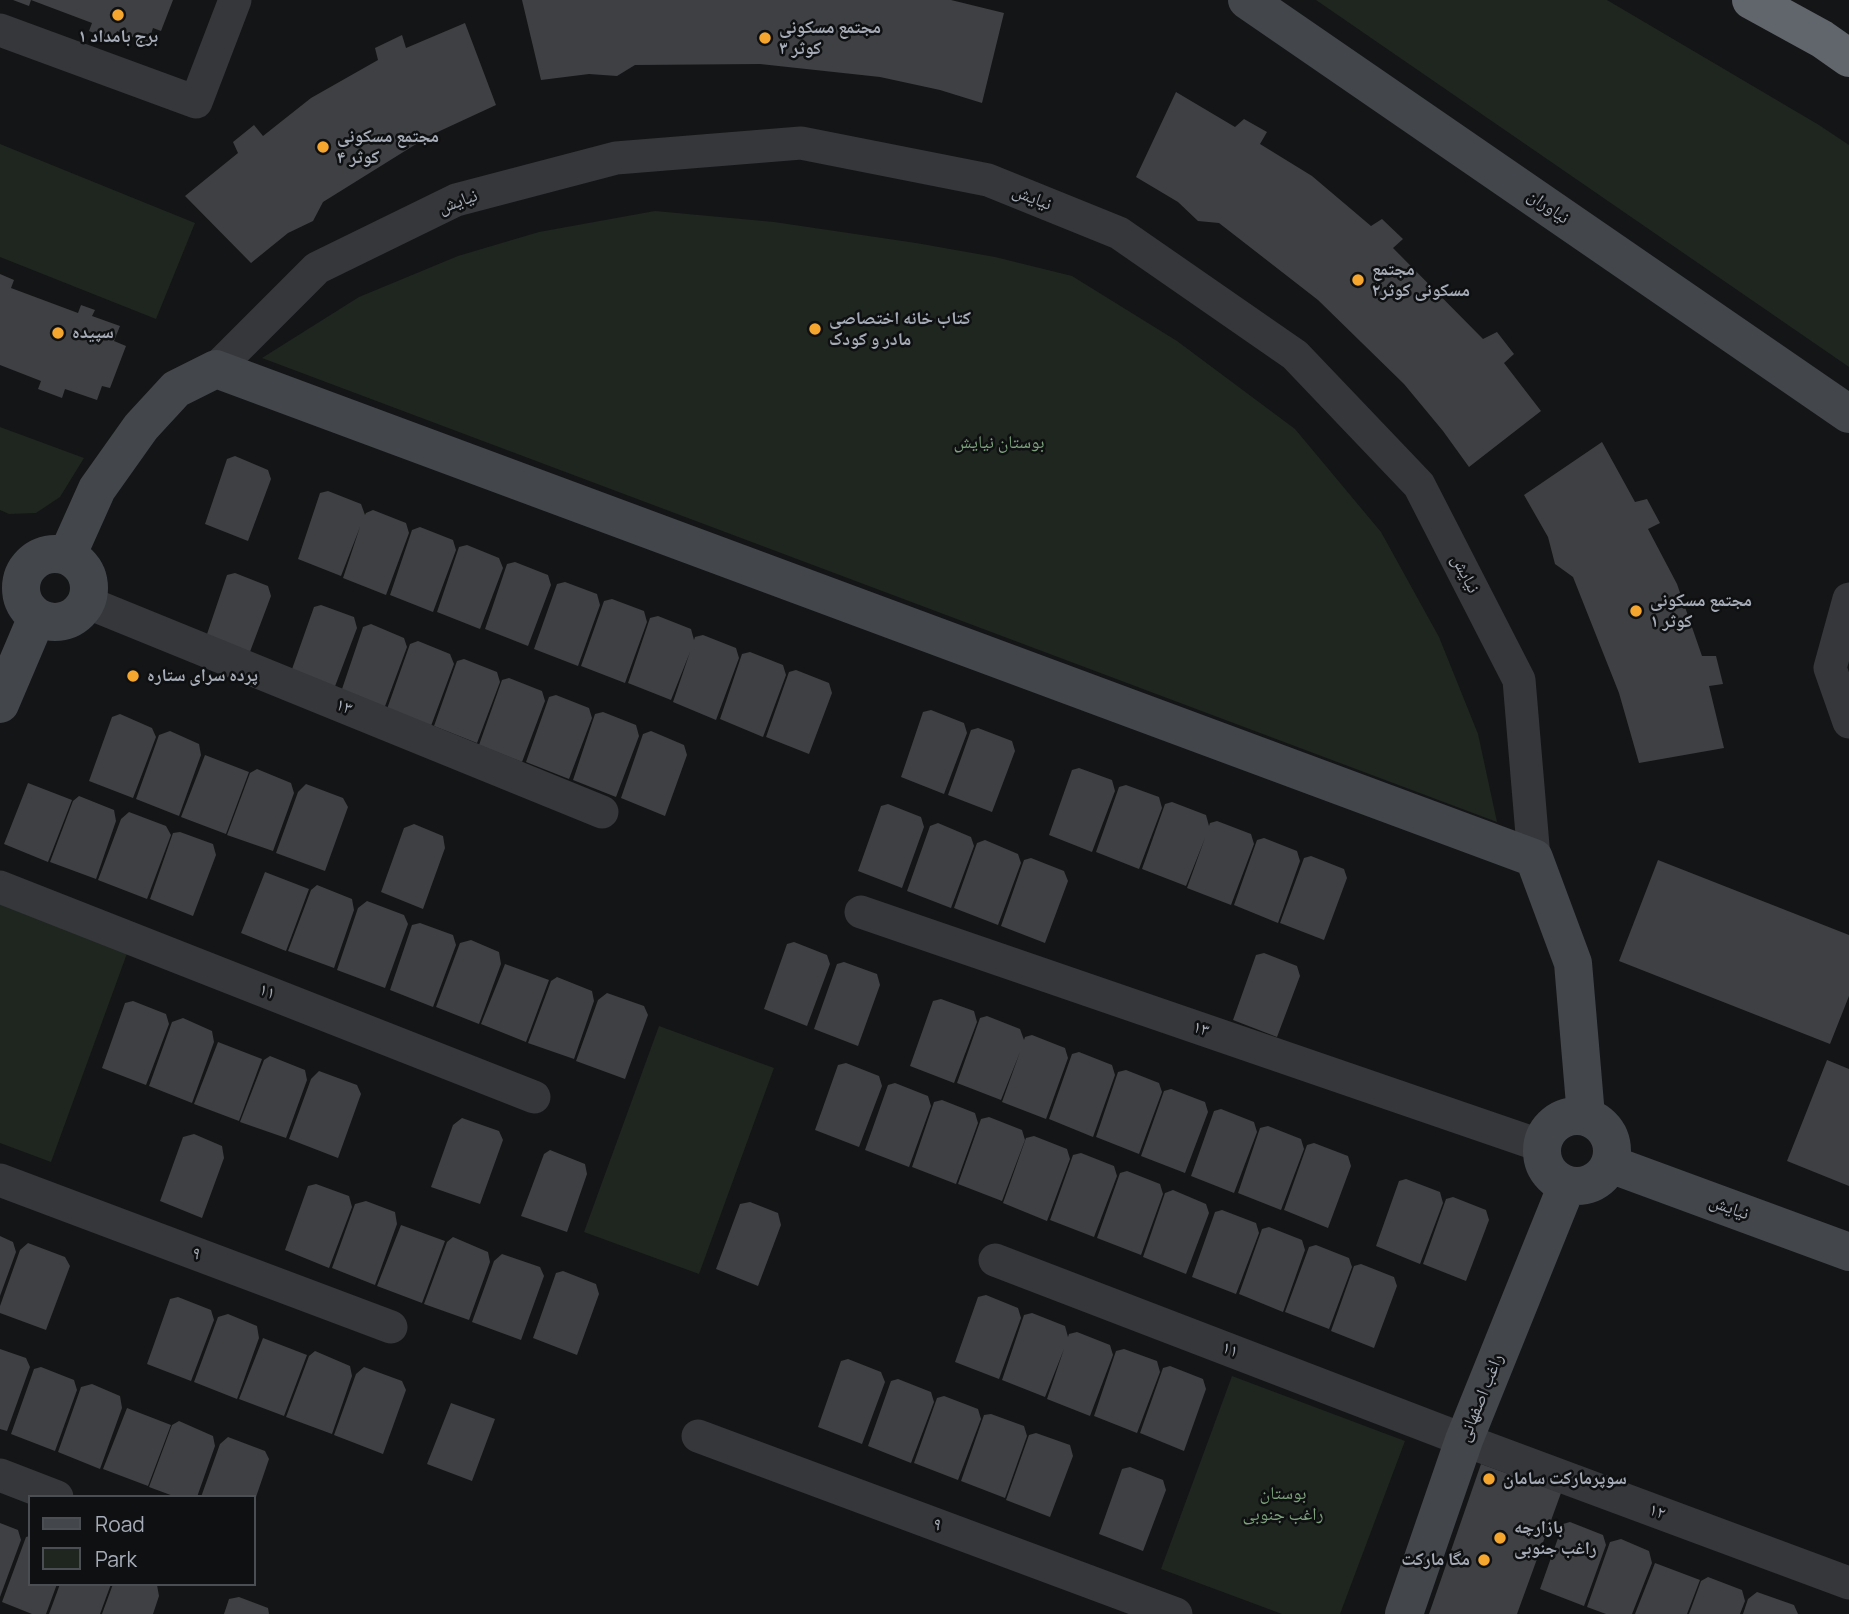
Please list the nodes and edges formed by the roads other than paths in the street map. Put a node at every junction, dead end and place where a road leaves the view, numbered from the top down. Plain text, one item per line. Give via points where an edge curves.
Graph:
1 (235, 0) edge
2 (1247, 0) edge
3 (1751, 0) edge
4 (0, 30) edge
5 (1849, 58) edge
6 (216, 369) junction
7 (1849, 414) edge
8 (67, 556) junction
9 (11, 573) edge
10 (1849, 600) edge
11 (86, 602) junction
12 (37, 617) junction
13 (0, 704) edge
14 (1849, 722) edge
15 (602, 812) dead end
16 (1534, 858) junction
17 (0, 887) edge
18 (861, 912) dead end
19 (534, 1097) dead end
20 (1586, 1116) junction
21 (1542, 1146) junction
22 (1610, 1164) junction
23 (0, 1180) edge
24 (1567, 1185) junction
25 (1849, 1252) edge
26 (995, 1260) dead end
27 (391, 1327) dead end
28 (698, 1436) dead end
29 (1464, 1440) junction
30 (0, 1475) edge
31 (52, 1495) edge
32 (1849, 1583) edge
33 (1176, 1614) edge
34 (1404, 1614) edge

1 - 4 street via 196,102
2 - 7 street, نیاوران
3 - 5 highway
6 - 8 street, نیایش via 176,389 141,427 97,489
6 - 16 street
6 - 16 street, نیایش via 317,268 456,200 616,158 801,143 988,180 1119,233 1295,355 1419,485 1519,680
8 - 9 street via 45,555
8 - 11 street via 84,570 89,591
9 - 12 street via 28,610
10 - 14 street via 1830,668
11 - 12 street via 66,620
11 - 15 street, ۱۳
12 - 13 street
16 - 20 street, نیایش via 1573,963
17 - 19 street, ۱۱
18 - 21 street, ۱۳
20 - 21 street via 1566,1117 1549,1128
20 - 22 street via 1603,1127 1612,1145
21 - 24 street via 1543,1162 1552,1176
22 - 24 street via 1600,1178 1584,1186
22 - 25 street, نیایش
23 - 27 street, ۹
24 - 29 street, راغب اصفهانی
26 - 29 street, ۱۱
28 - 33 street, ۹
29 - 32 street, ۱۲
29 - 34 street, راغب اصفهانی
30 - 31 street

